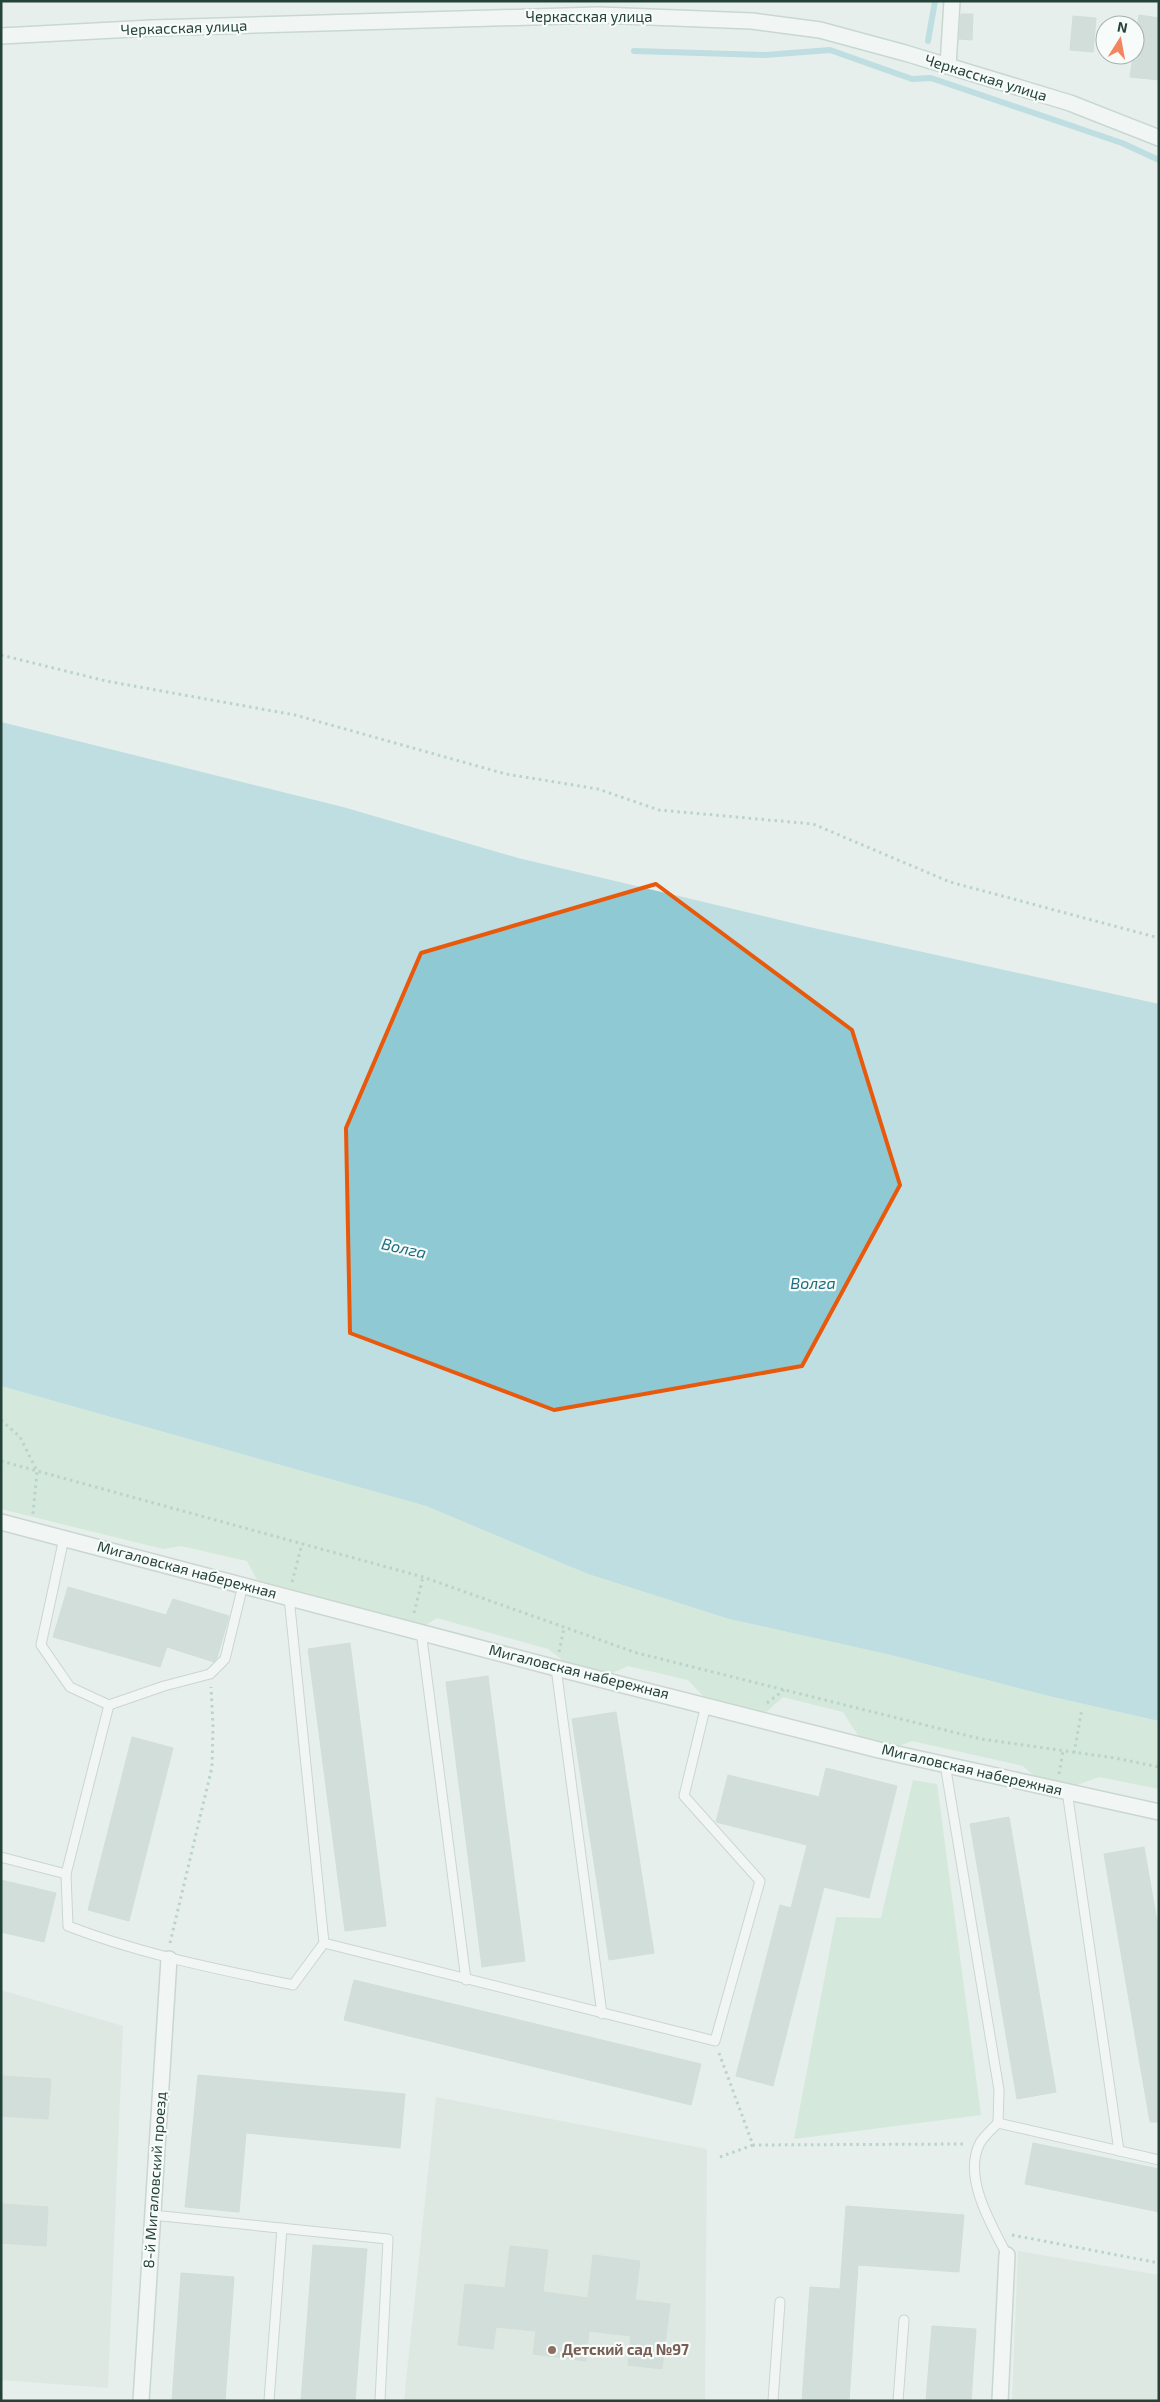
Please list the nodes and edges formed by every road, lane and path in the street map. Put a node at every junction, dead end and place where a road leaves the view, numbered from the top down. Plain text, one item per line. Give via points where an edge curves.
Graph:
1 (952, 1) edge
2 (1, 36) edge
3 (948, 66) junction
4 (1159, 138) edge
5 (1, 655) edge
6 (1159, 938) edge
7 (1, 1420) edge
8 (1, 1461) edge
9 (37, 1471) junction
10 (36, 1492) dead end
11 (1, 1522) edge
12 (64, 1538) junction
13 (302, 1544) junction
14 (296, 1565) dead end
15 (423, 1577) junction
16 (242, 1585) junction
17 (289, 1597) junction
18 (418, 1598) dead end
19 (564, 1628) junction
20 (421, 1631) junction
21 (556, 1668) junction
22 (210, 1674) junction
23 (108, 1705) junction
24 (706, 1705) junction
25 (1082, 1709) dead end
26 (1074, 1752) junction
27 (945, 1764) junction
28 (1159, 1767) edge
29 (1067, 1791) junction
30 (1159, 1812) edge
31 (1, 1857) edge
32 (66, 1874) junction
33 (324, 1943) junction
34 (168, 1959) junction
35 (466, 1980) junction
36 (602, 2014) junction
37 (715, 2041) junction
38 (998, 2123) junction
39 (980, 2144) junction
40 (753, 2145) junction
41 (1119, 2151) junction
42 (720, 2157) dead end
43 (1159, 2160) edge
44 (152, 2215) junction
45 (282, 2228) junction
46 (995, 2231) junction
47 (1008, 2256) joint
48 (1159, 2263) edge
49 (780, 2302) dead end
50 (904, 2320) dead end
51 (140, 2401) edge
52 (269, 2401) edge
53 (380, 2401) edge
54 (772, 2401) edge
55 (898, 2401) edge
56 (1000, 2401) edge

1 - 3 street
2 - 3 street, Черкасская улица via 152,28 598,15 725,19 820,30
3 - 4 street, Черкасская улица via 1070,103
5 - 6 path via 106,681 295,715 506,774 598,789 659,810 813,824 950,882
7 - 9 path via 20,1437
8 - 9 path
9 - 10 path
9 - 13 path
11 - 12 street, Мигаловская набережная
12 - 16 street, Мигаловская набережная
12 - 23 lane via 41,1644 70,1687
13 - 14 path
13 - 15 path
15 - 18 path
15 - 19 path
16 - 17 street, Мигаловская набережная
16 - 22 lane via 225,1659
17 - 20 street, Мигаловская набережная
17 - 33 lane
19 - 21 path
19 - 26 path via 637,1653 980,1739
20 - 21 street, Мигаловская набережная
20 - 35 lane
21 - 24 street, Мигаловская набережная
21 - 36 lane
22 - 23 lane
22 - 34 path via 212,1767 170,1939
23 - 32 lane
24 - 27 street, Мигаловская набережная
24 - 37 lane via 684,1796 760,1881
25 - 26 path
26 - 28 path
27 - 29 street, Мигаловская набережная
27 - 38 lane via 999,2090
29 - 30 street, Мигаловская набережная
29 - 41 lane
31 - 32 lane
32 - 34 lane via 68,1926
33 - 34 lane via 293,1985
33 - 35 lane
34 - 44 street, 8-й Мигаловский проезд
35 - 36 lane
36 - 37 lane
37 - 40 path
38 - 39 lane
38 - 41 lane
39 - 40 path
39 - 46 lane via 973,2174
40 - 42 path
41 - 43 lane
44 - 45 lane
44 - 51 street, 8-й Мигаловский проезд
45 - 52 lane
45 - 53 lane via 388,2239
46 - 47 lane
46 - 48 path
47 - 56 street
49 - 54 lane
50 - 55 lane

